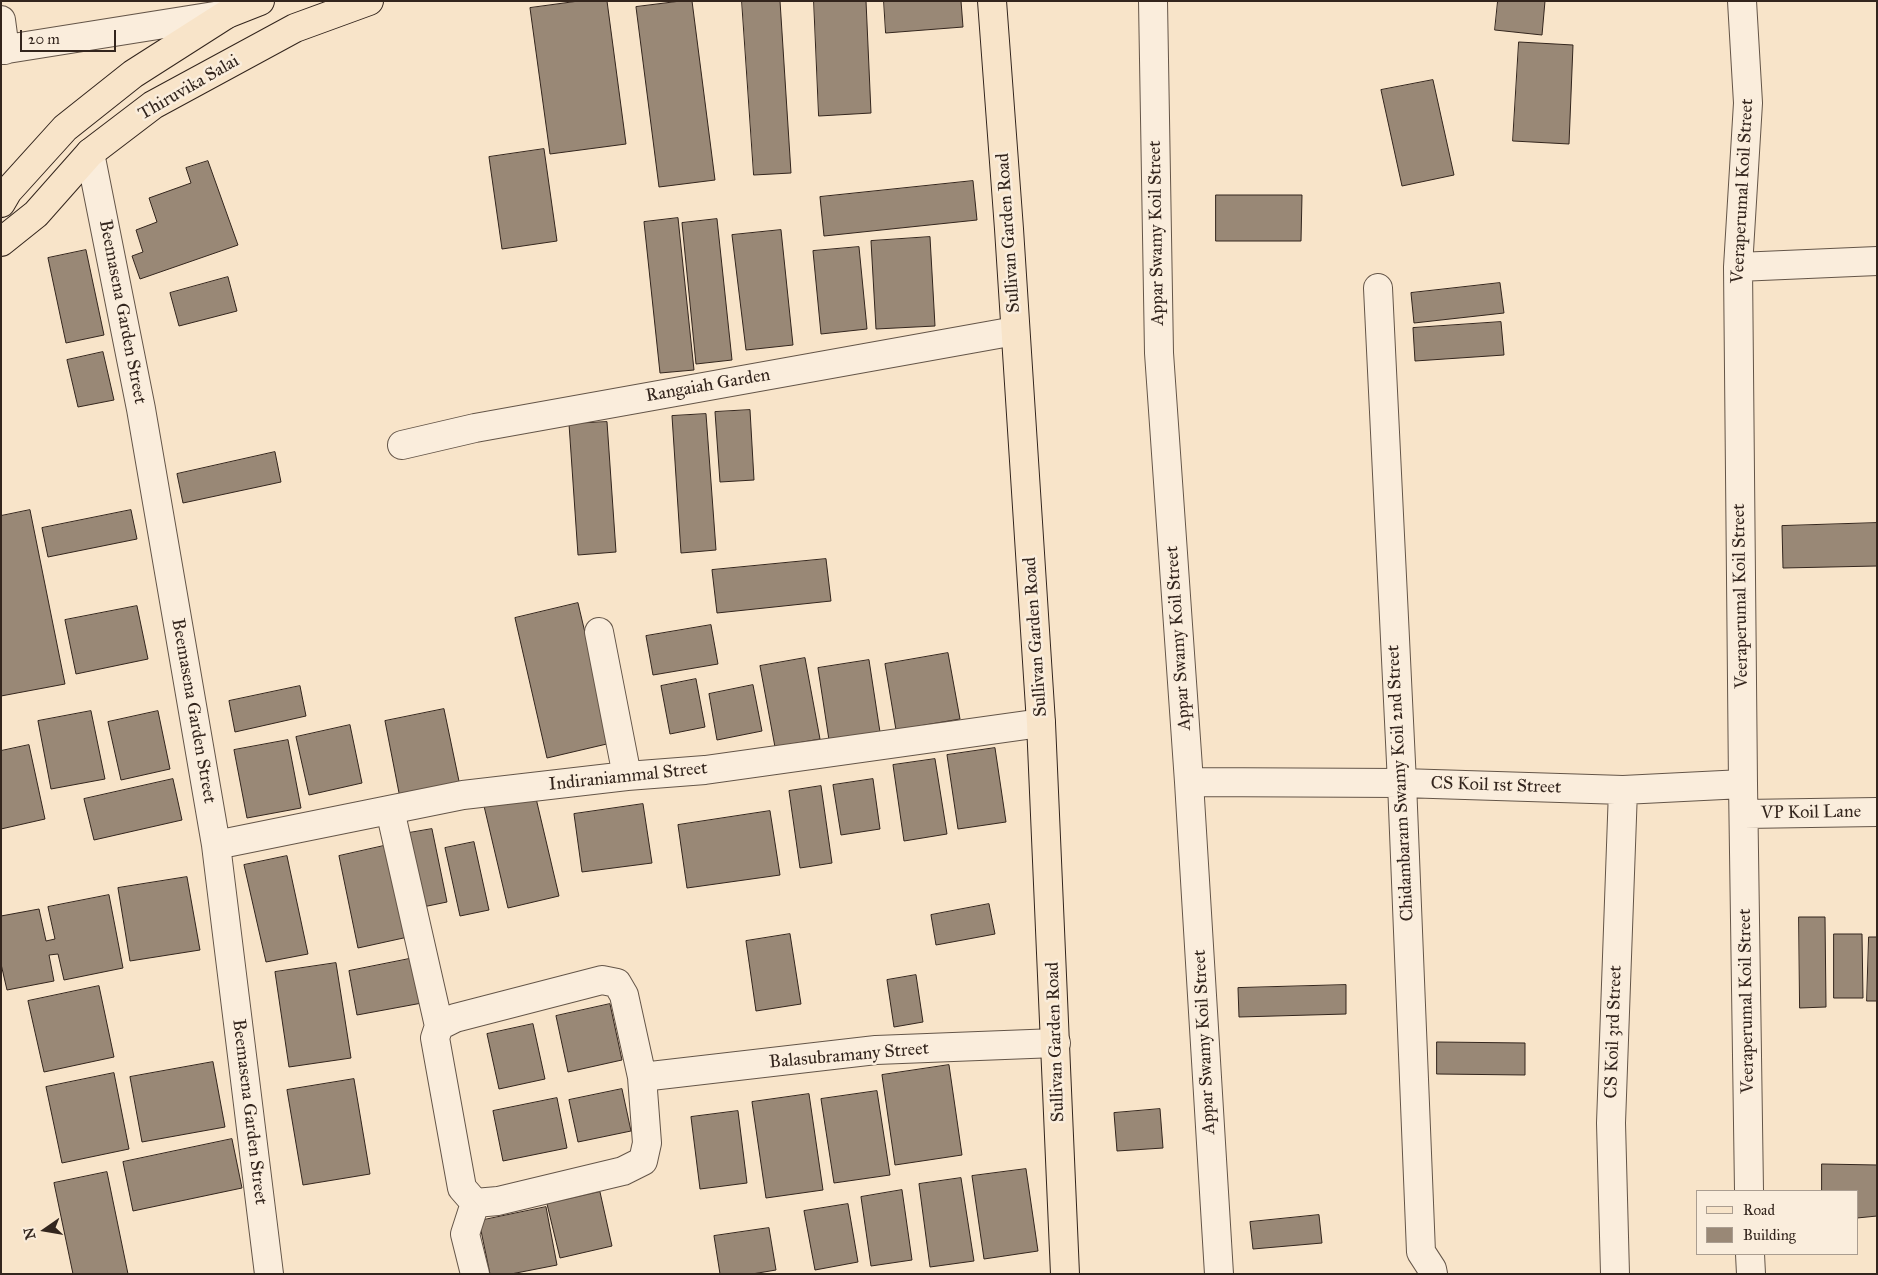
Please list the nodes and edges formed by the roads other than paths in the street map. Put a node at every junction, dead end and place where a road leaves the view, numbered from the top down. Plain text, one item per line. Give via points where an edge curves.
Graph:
1 (260, 1) edge
2 (370, 1) edge
3 (992, 1) edge
4 (1153, 1) edge
5 (1742, 1) edge
6 (227, 14) junction
7 (1, 20) edge
8 (3, 50) edge
9 (90, 153) junction
10 (4, 197) edge
11 (36, 214) junction
12 (1, 242) edge
13 (1, 258) edge
14 (1877, 261) edge
15 (1738, 267) junction
16 (1378, 288) dead end
17 (1015, 331) junction
18 (402, 445) dead end
19 (599, 632) dead end
20 (1041, 723) junction
21 (627, 776) junction
22 (1189, 782) junction
23 (1402, 783) junction
24 (1743, 784) junction
25 (1623, 790) junction
26 (390, 810) junction
27 (1877, 812) edge
28 (1744, 814) junction
29 (216, 845) junction
30 (439, 1026) junction
31 (1056, 1043) junction
32 (642, 1077) junction
33 (1750, 1190) edge
34 (475, 1202) junction
35 (1750, 1255) edge
36 (269, 1274) edge
37 (475, 1274) edge
38 (1065, 1274) edge
39 (1219, 1274) edge
40 (1433, 1274) edge
41 (1614, 1274) edge
42 (1751, 1274) edge

1 - 6 main road
2 - 9 main road, Thiruvika Salai via 295,28 153,105
3 - 17 main road, Sullivan Garden Road
4 - 22 street, Appar Swamy Koil Street via 1159,353
5 - 15 street, Veeraperumal Koil Street via 1748,103
6 - 8 street
6 - 10 main road via 133,74 65,128
7 - 8 street
9 - 11 main road, Thiruvika Salai
9 - 29 street, Beemasena Garden Street via 143,419
11 - 12 main road, Thiruvika Salai
11 - 13 street
14 - 15 street
15 - 24 street, Veeraperumal Koil Street
16 - 23 street, Chidambaram Swamy Koil 2nd Street
17 - 18 street, Rangaiah Garden via 474,428
17 - 20 main road, Sullivan Garden Road
19 - 21 street
20 - 21 street, Indiraniammal Street via 705,770
20 - 31 main road, Sullivan Garden Road
21 - 26 street, Indiraniammal Street via 462,795
22 - 23 street, CS Koil 1st Street
22 - 39 street, Appar Swamy Koil Street
23 - 25 street, CS Koil 1st Street
23 - 40 street, Chidambaram Swamy Koil 2nd Street via 1421,1252
24 - 25 street, CS Koil 1st Street
24 - 28 street, Veeraperumal Koil Street
25 - 41 street, CS Koil 3rd Street via 1610,1123
26 - 29 street, Indiraniammal Street
26 - 30 street
27 - 28 street, VP Koil Lane
28 - 33 street, Veeraperumal Koil Street
29 - 36 street, Beemasena Garden Street
30 - 32 street via 455,1018 602,980 617,983 624,995
30 - 34 street via 435,1038 462,1188
31 - 32 street, Balasubramany Street via 876,1050
31 - 38 main road, Sullivan Garden Road
32 - 34 street via 647,1143 643,1161 623,1171 498,1201
34 - 37 street via 465,1234
35 - 42 street

